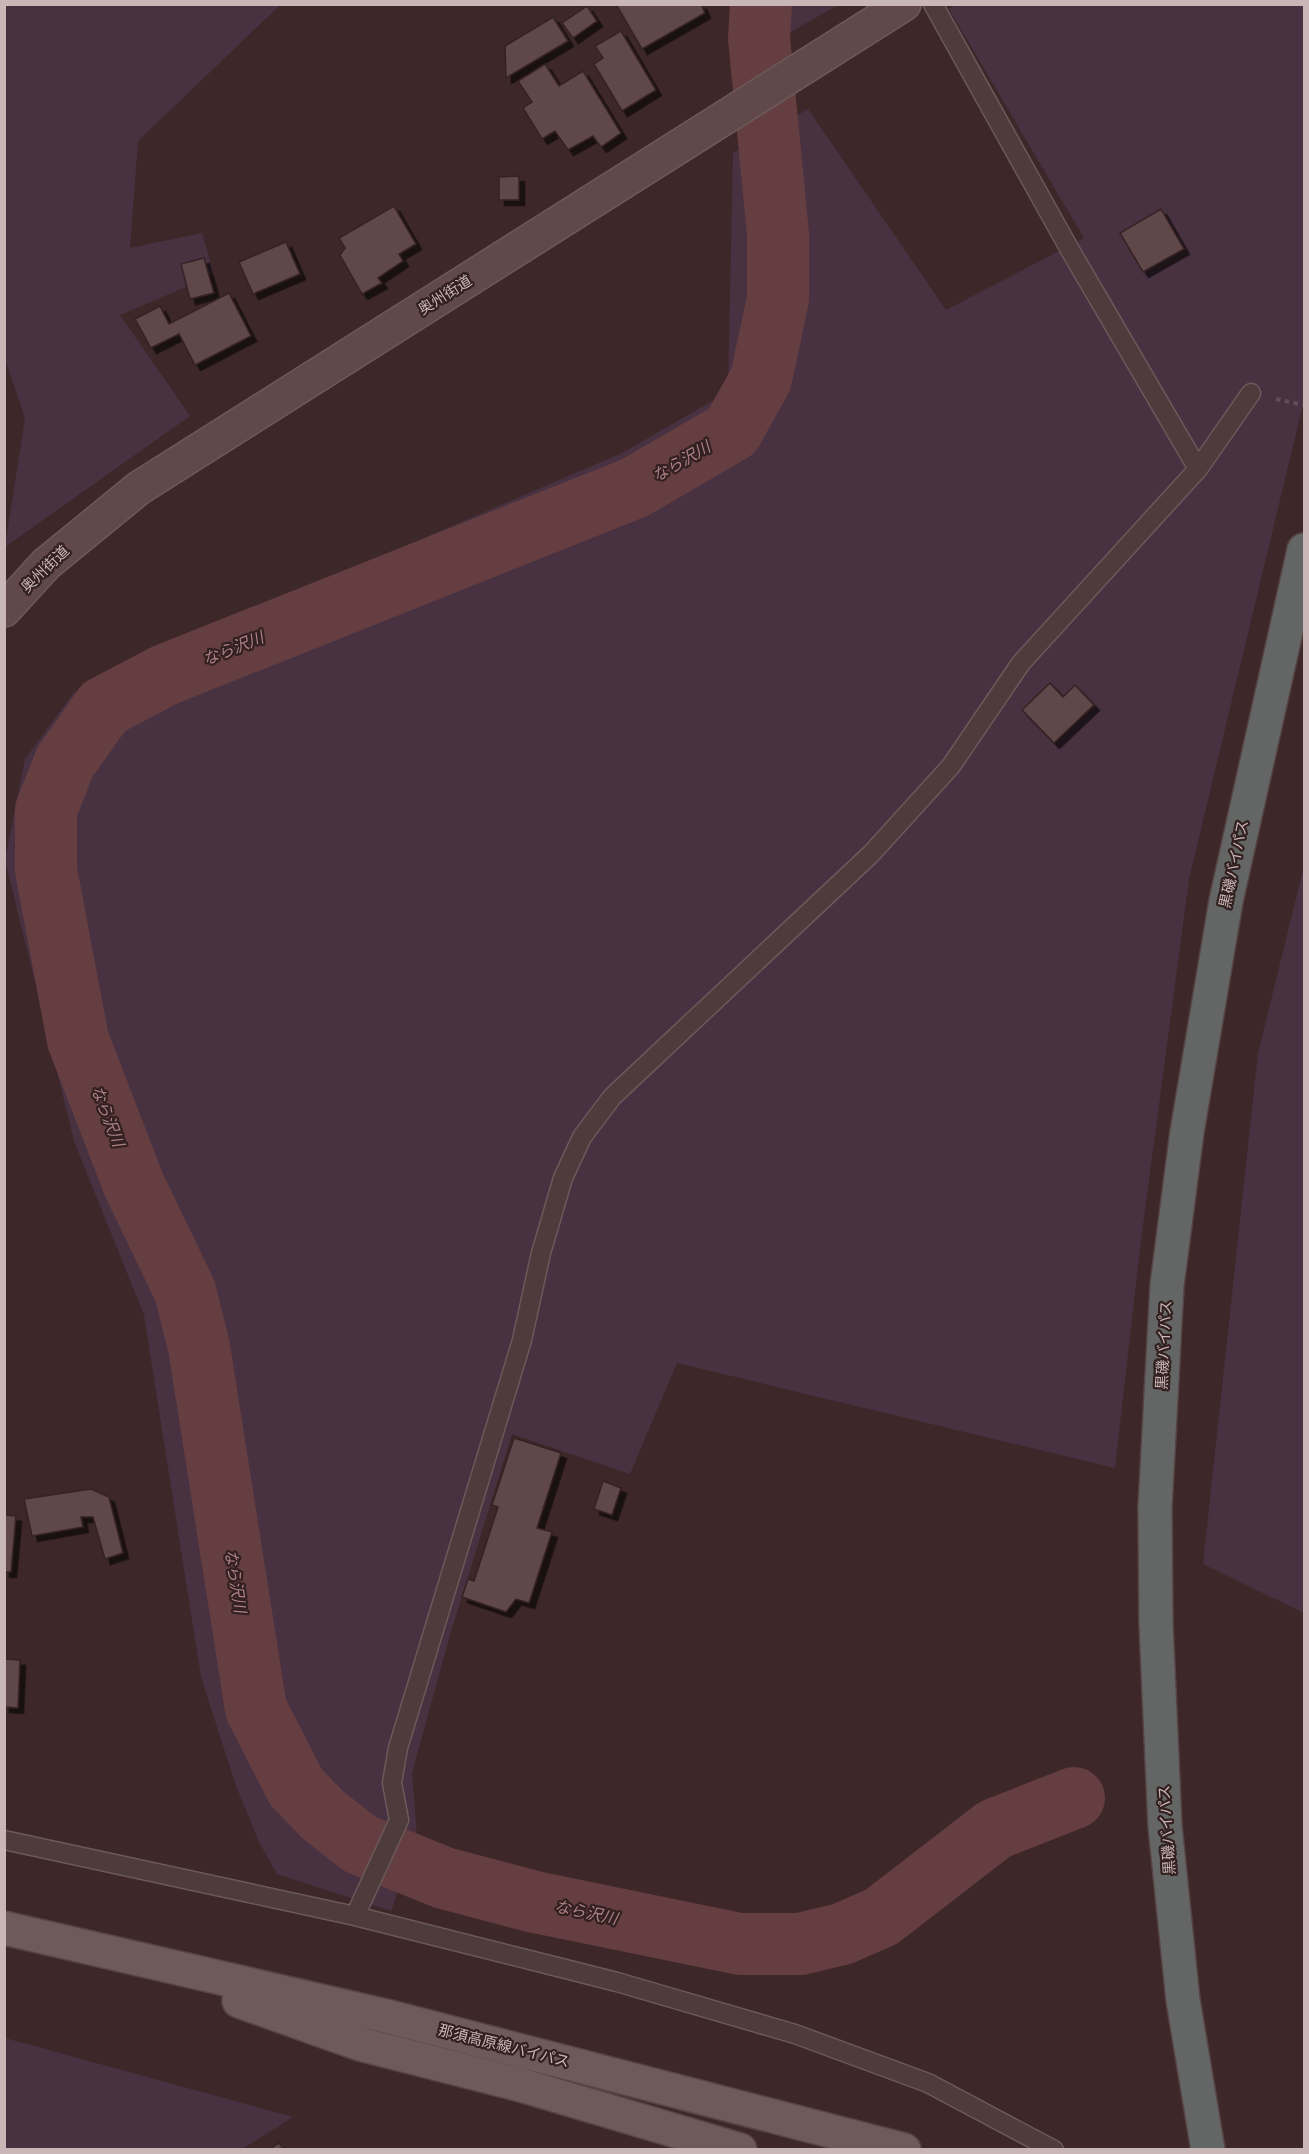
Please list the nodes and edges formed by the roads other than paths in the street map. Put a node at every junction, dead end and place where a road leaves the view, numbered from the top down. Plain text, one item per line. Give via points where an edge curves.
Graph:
1 (904, 4) edge
2 (933, 4) edge
3 (1251, 393) dead end
4 (1198, 469) junction
5 (1305, 550) edge
6 (4, 610) edge
7 (4, 1840) edge
8 (355, 1916) junction
9 (4, 1928) edge
10 (101, 1951) junction
11 (740, 2150) edge
12 (904, 2150) edge
13 (1054, 2150) edge
14 (1208, 2150) edge

1 - 6 main road, 奥州街道 via 139,488 46,564
2 - 4 lane
3 - 4 lane
4 - 8 lane via 1021,663 951,766 871,854 612,1097 582,1137 563,1178 522,1340 398,1748 392,1784 399,1820
5 - 14 highway, 黒磯バイパス via 1226,901 1187,1132 1169,1273 1155,1507 1156,1624 1165,1826 1183,2000
7 - 8 lane
8 - 13 lane via 617,1982 795,2034 928,2083
9 - 10 main road, 那須高原線バイパス
10 - 11 main road, 那須高原線バイパス via 360,2044 521,2085
10 - 12 main road, 那須高原線バイパス via 386,2016

